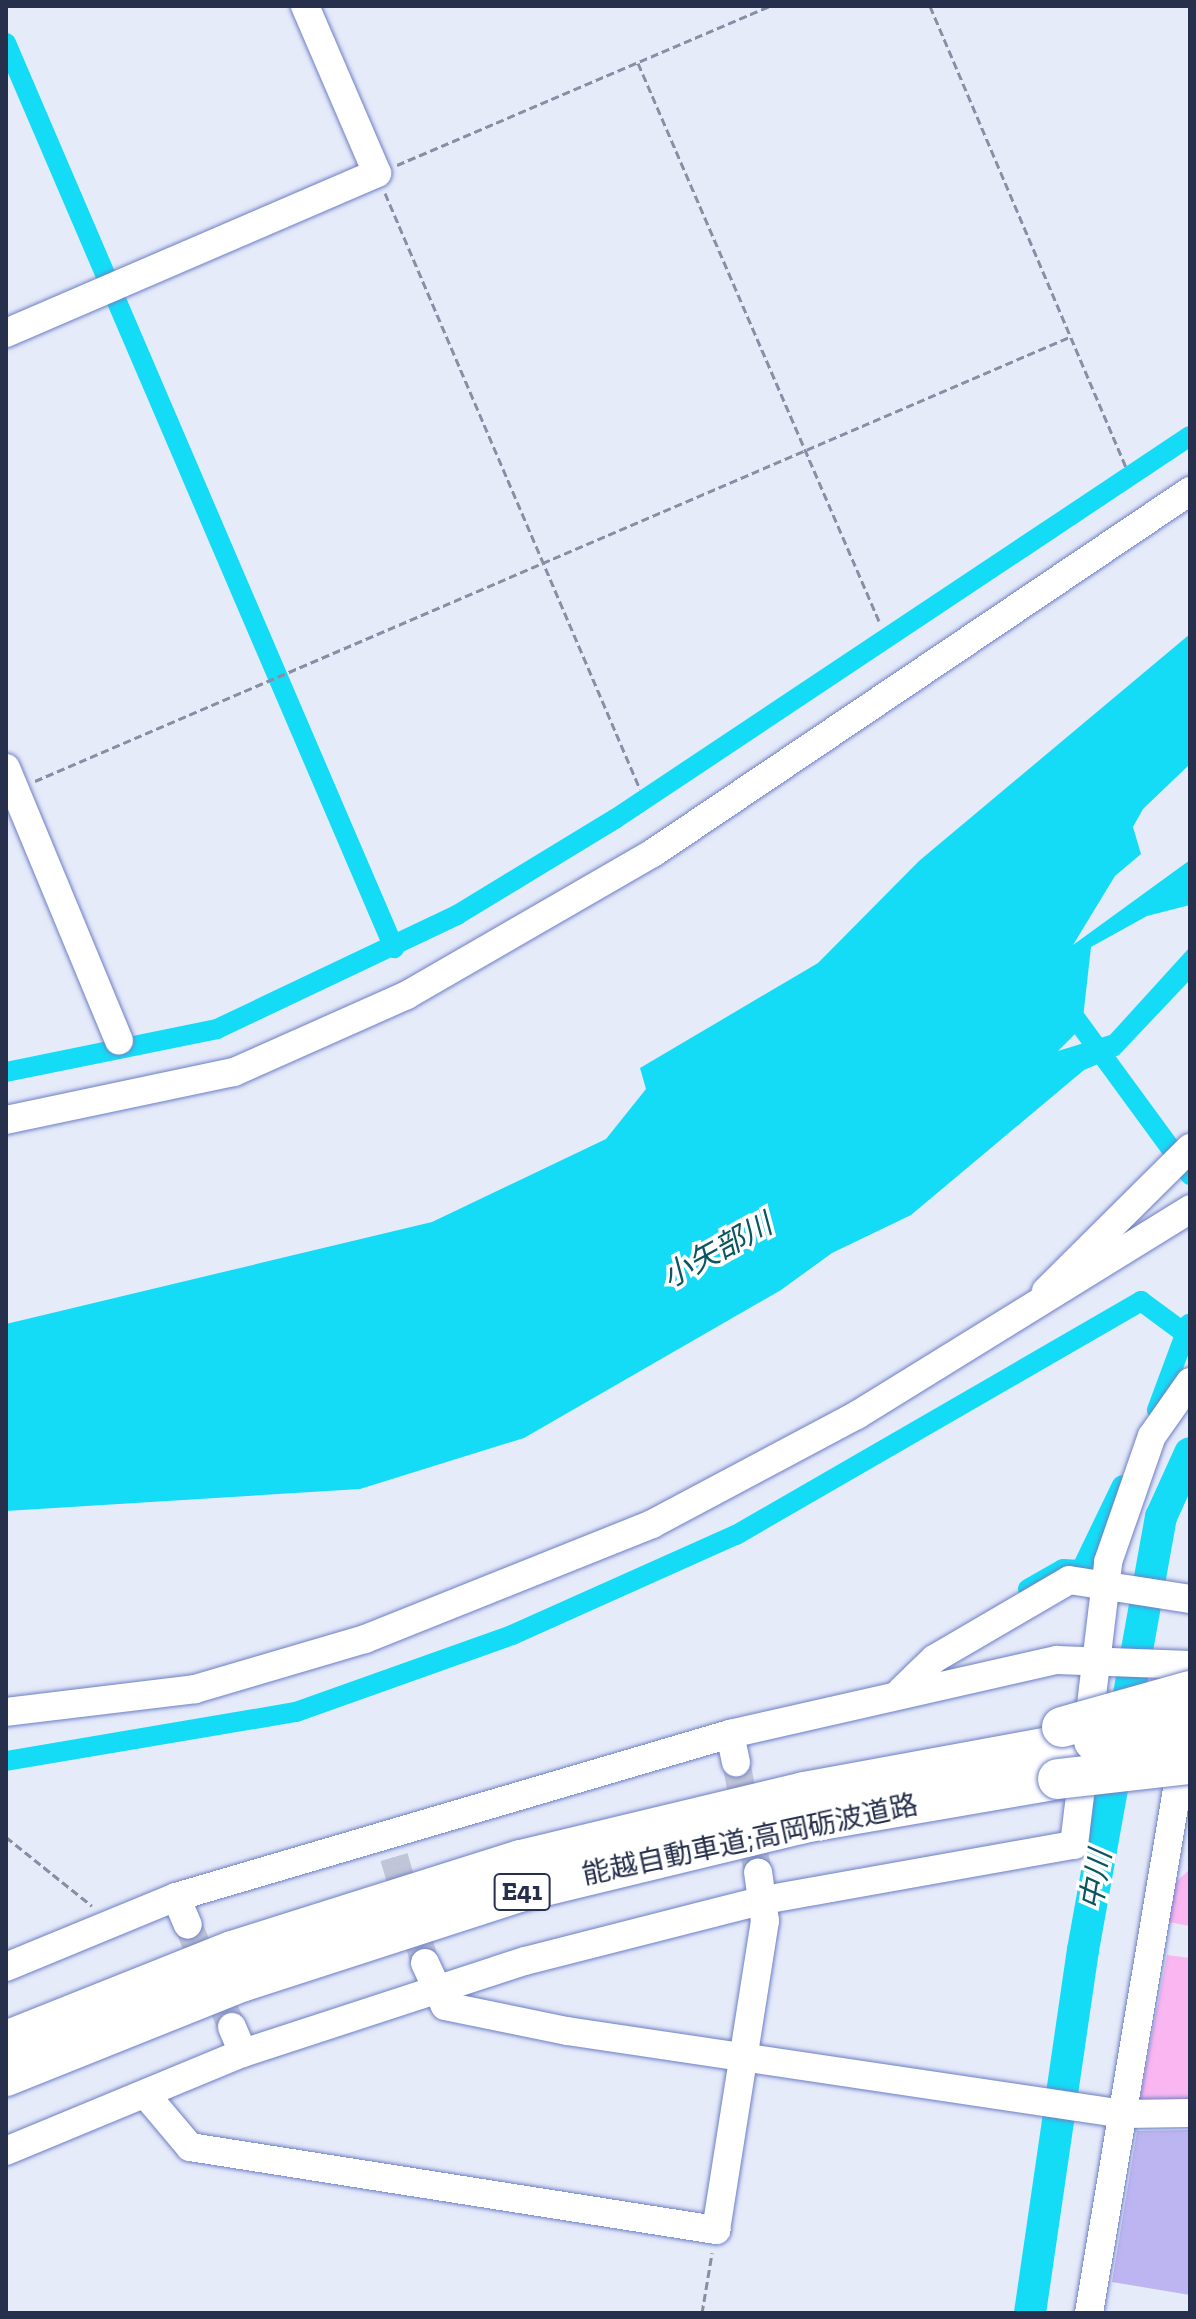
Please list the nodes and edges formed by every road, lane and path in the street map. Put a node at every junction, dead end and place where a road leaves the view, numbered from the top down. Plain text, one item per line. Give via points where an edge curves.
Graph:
1 (305, 6) edge
2 (769, 6) edge
3 (930, 6) edge
4 (638, 63) junction
5 (377, 173) junction
6 (6, 333) edge
7 (1072, 336) junction
8 (804, 451) junction
9 (1126, 467) dead end
10 (1190, 491) edge
11 (540, 565) junction
12 (879, 621) dead end
13 (11, 779) edge
14 (640, 789) dead end
15 (119, 1041) dead end
16 (6, 1120) edge
17 (1190, 1148) edge
18 (1190, 1209) edge
19 (1038, 1306) junction
20 (1190, 1382) edge
21 (1116, 1585) junction
22 (1176, 1596) edge
23 (1106, 1656) junction
24 (1184, 1674) edge
25 (900, 1691) junction
26 (6, 1712) edge
27 (1190, 1712) edge
28 (1190, 1728) edge
29 (730, 1734) junction
30 (1059, 1751) junction
31 (736, 1762) tunnel mouth
32 (1190, 1764) edge
33 (6, 1837) edge
34 (1179, 1839) edge
35 (758, 1872) tunnel mouth
36 (176, 1897) junction
37 (764, 1900) junction
38 (113, 1923) junction
39 (188, 1925) tunnel mouth
40 (425, 1963) tunnel mouth
41 (6, 1967) edge
42 (432, 1990) junction
43 (232, 2027) tunnel mouth
44 (6, 2041) edge
45 (742, 2052) junction
46 (243, 2053) junction
47 (6, 2076) edge
48 (146, 2095) junction
49 (1190, 2113) edge
50 (1124, 2114) junction
51 (6, 2151) edge
52 (716, 2230) junction
53 (702, 2313) edge
54 (1089, 2313) edge

1 - 5 street
2 - 4 path
3 - 7 path
4 - 5 path
4 - 8 path
5 - 6 street
5 - 11 path
7 - 8 path
7 - 9 path
8 - 11 path
8 - 12 path
10 - 16 street via 653,853 407,995 234,1072
11 - 13 path
11 - 14 path
13 - 15 street
17 - 19 street via 1049,1285
18 - 19 street
19 - 26 street via 857,1415 652,1524 484,1595 195,1689
20 - 21 street via 1152,1436 1108,1562
21 - 22 street
21 - 23 street
21 - 25 street via 1069,1580 1018,1605 934,1659
23 - 24 street
23 - 25 street
23 - 37 street via 1074,1845
24 - 30 highway, bridge
25 - 29 street
27 - 34 street
28 - 30 highway, 能越自動車道;高岡砺波道路 / E41, bridge
29 - 31 street
29 - 36 street via 390,1845
30 - 32 highway, 能越自動車道;高岡砺波道路 / E41, bridge
30 - 44 highway, 能越自動車道;高岡砺波道路 / E41 via 652,1825 381,1900
30 - 47 highway, 能越自動車道;高岡砺波道路 / E41 via 804,1823 523,1891 244,1981
33 - 38 path
34 - 50 street
35 - 37 street
36 - 38 street
36 - 39 street
37 - 42 street
37 - 45 street
38 - 41 street
40 - 42 street
42 - 45 street via 445,2006 552,2028
42 - 46 street
43 - 46 street
45 - 50 street
45 - 52 street
46 - 48 street
48 - 51 street
48 - 52 street via 190,2147
49 - 50 street
50 - 54 street
52 - 53 path

